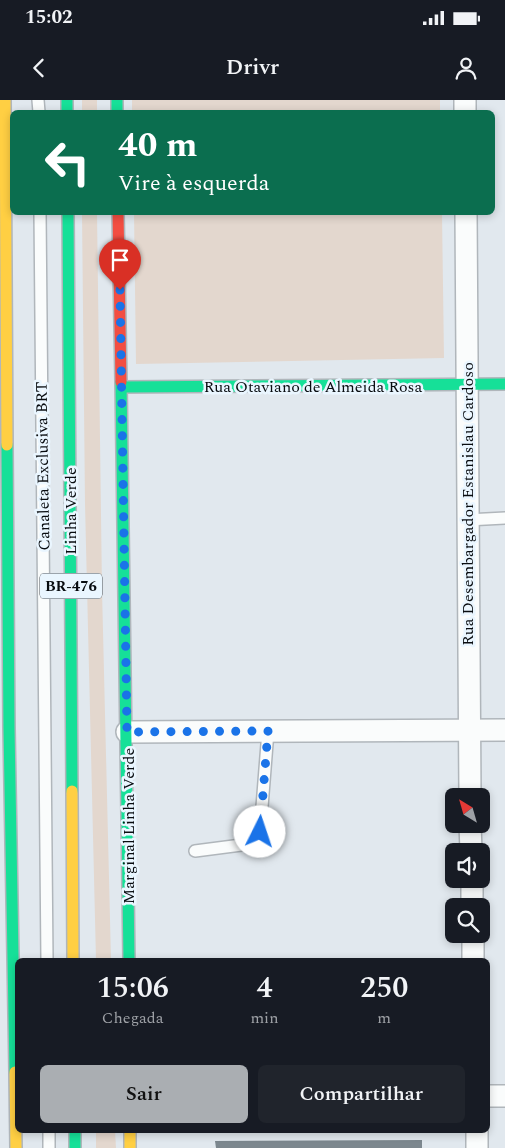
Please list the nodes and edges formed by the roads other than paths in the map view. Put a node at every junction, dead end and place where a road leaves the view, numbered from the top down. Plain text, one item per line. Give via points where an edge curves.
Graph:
1 (5, 100) edge
2 (40, 215) edge
3 (68, 215) edge
4 (118, 215) edge
5 (466, 215) edge
6 (505, 384) edge
7 (467, 385) junction
8 (122, 387) junction
9 (505, 518) edge
10 (468, 520) junction
11 (468, 730) junction
12 (505, 730) edge
13 (268, 731) junction
14 (127, 732) junction
15 (470, 788) edge
16 (195, 851) dead end
17 (473, 943) edge
18 (47, 958) edge
19 (73, 958) edge
20 (128, 958) edge
21 (474, 958) edge
22 (15, 1088) edge
23 (490, 1096) edge
24 (505, 1096) edge
25 (16, 1133) edge
26 (48, 1133) edge
27 (74, 1133) edge
28 (130, 1133) edge
29 (477, 1133) edge
30 (16, 1148) edge
31 (49, 1148) edge
32 (75, 1148) edge
33 (130, 1148) edge
34 (477, 1148) edge

1 - 22 main road
2 - 18 lane, Canaleta Exclusiva BRT
3 - 19 main road, Linha Verde / BR-476
4 - 8 main road, Marginal Linha Verde
5 - 7 street, Rua Desembargador Estanislau Cardoso
6 - 7 main road, Rua Otaviano de Almeida Rosa
7 - 8 main road, Rua Otaviano de Almeida Rosa
7 - 10 street, Rua Desembargador Estanislau Cardoso
8 - 14 main road, Marginal Linha Verde
9 - 10 lane
10 - 11 street, Rua Desembargador Estanislau Cardoso
11 - 12 street
11 - 13 street
11 - 15 street, Rua Desembargador Estanislau Cardoso
13 - 14 street
13 - 16 lane via 260,832 256,840 249,844
14 - 20 main road, Marginal Linha Verde
17 - 21 street
23 - 24 street
25 - 30 main road
26 - 31 lane
27 - 32 main road
28 - 33 main road
29 - 34 street

